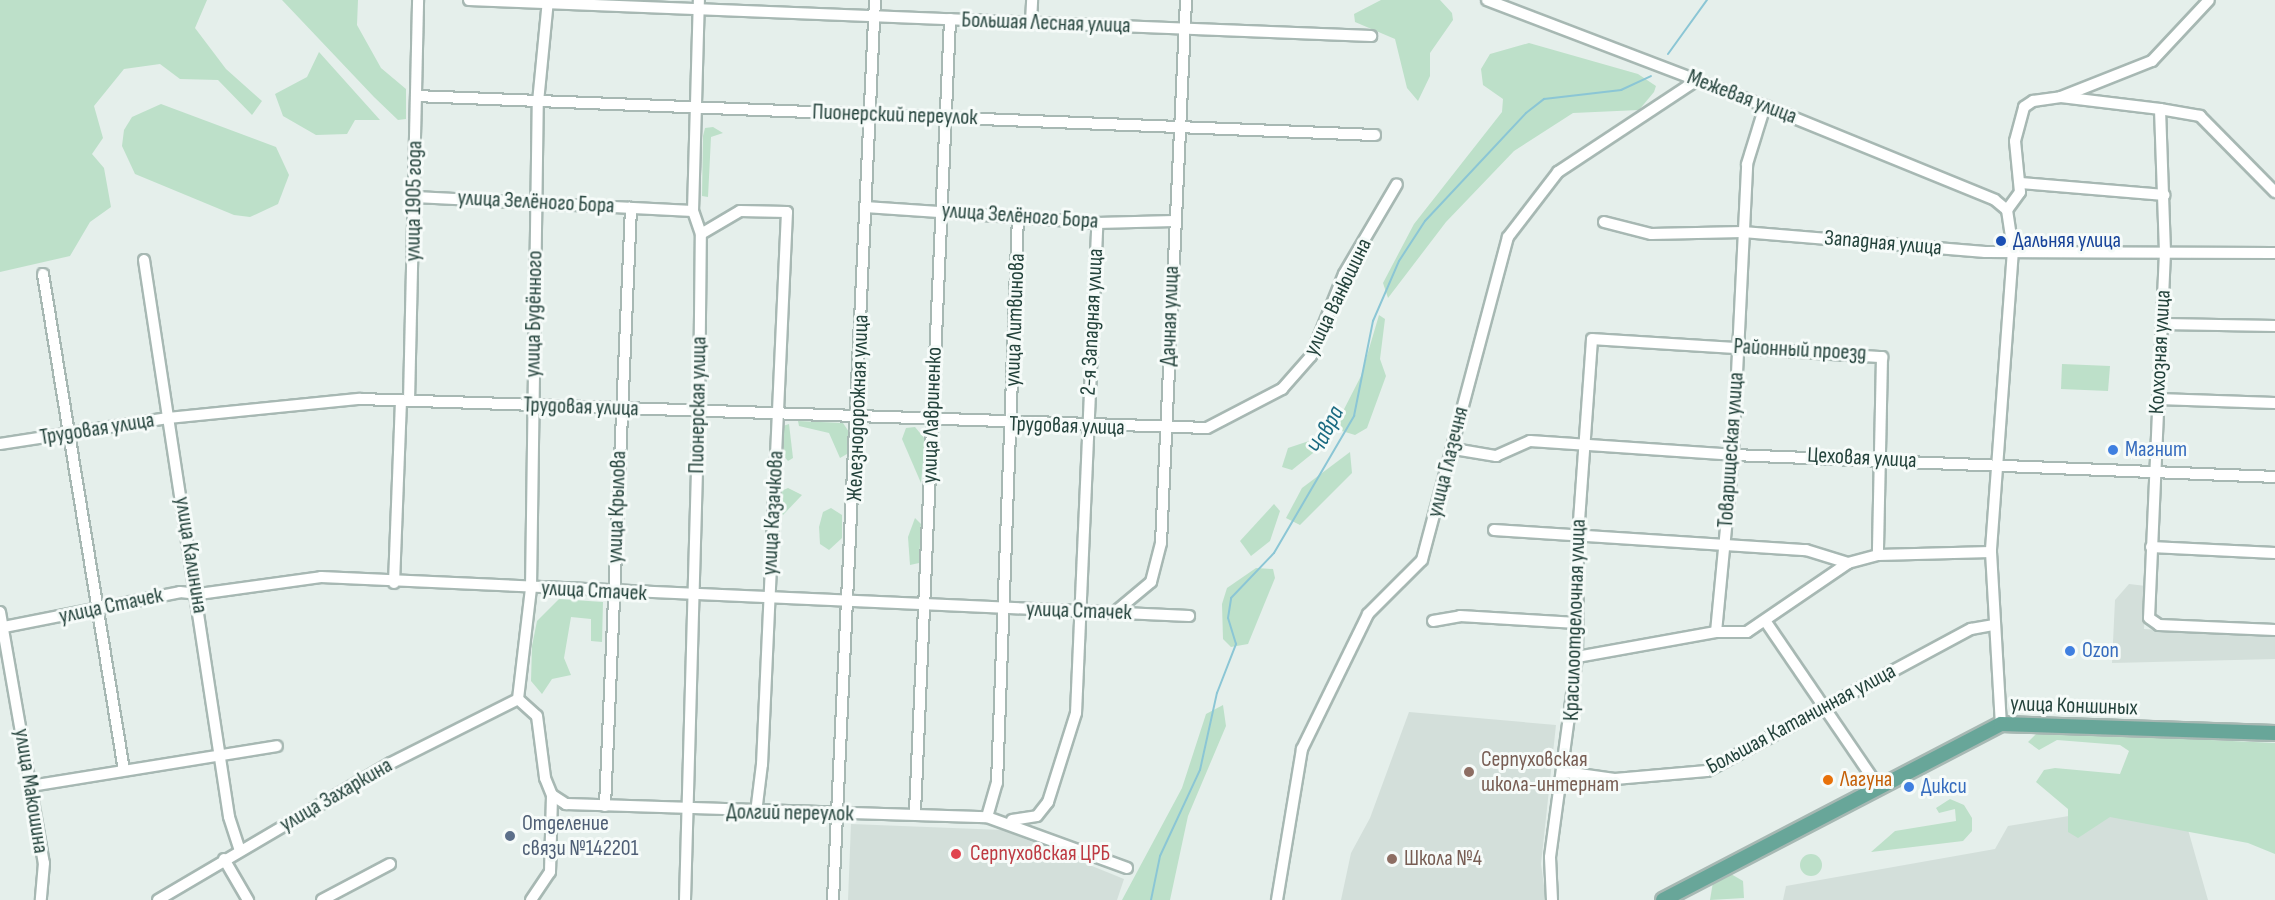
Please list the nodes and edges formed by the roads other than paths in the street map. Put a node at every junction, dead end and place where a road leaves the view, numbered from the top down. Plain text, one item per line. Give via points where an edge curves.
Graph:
1 (418, 0) edge
2 (469, 0) edge
3 (875, 0) edge
4 (1032, 0) edge
5 (1186, 0) edge
6 (1487, 0) edge
7 (2210, 0) edge
8 (548, 3) edge
9 (699, 5) edge
10 (873, 13) junction
11 (950, 19) junction
12 (1032, 22) junction
13 (1185, 28) junction
14 (1371, 36) dead end
15 (1696, 80) junction
16 (416, 96) junction
17 (2061, 97) junction
18 (538, 102) junction
19 (1765, 106) junction
20 (696, 108) junction
21 (868, 113) junction
22 (2162, 113) junction
23 (945, 115) junction
24 (1178, 127) junction
25 (1375, 135) dead end
26 (2021, 183) junction
27 (1397, 184) dead end
28 (2275, 192) edge
29 (2165, 195) junction
30 (415, 196) junction
31 (536, 200) junction
32 (865, 207) junction
33 (632, 208) junction
34 (2007, 210) junction
35 (693, 211) junction
36 (940, 214) junction
37 (1018, 218) junction
38 (1174, 221) junction
39 (1604, 222) dead end
40 (1097, 223) junction
41 (1743, 232) junction
42 (701, 234) junction
43 (2013, 250) junction
44 (2165, 252) junction
45 (2275, 254) edge
46 (144, 260) dead end
47 (43, 274) dead end
48 (2163, 324) junction
49 (2275, 326) edge
50 (1592, 339) joint
51 (1737, 346) junction
52 (2158, 399) junction
53 (405, 401) junction
54 (2275, 403) edge
55 (532, 405) junction
56 (620, 408) junction
57 (699, 411) junction
58 (777, 414) junction
59 (168, 418) junction
60 (858, 418) junction
61 (932, 421) junction
62 (1010, 424) junction
63 (1087, 427) junction
64 (1165, 429) junction
65 (70, 431) junction
66 (1584, 443) junction
67 (0, 444) edge
68 (1454, 449) junction
69 (1733, 455) junction
70 (1879, 460) junction
71 (1997, 464) junction
72 (2154, 472) junction
73 (2275, 477) edge
74 (1494, 530) dead end
75 (1578, 535) junction
76 (1725, 544) junction
77 (2151, 547) junction
78 (1990, 552) junction
79 (2275, 553) edge
80 (1878, 555) junction
81 (1848, 563) junction
82 (394, 583) junction
83 (531, 588) junction
84 (614, 591) junction
85 (199, 594) junction
86 (694, 595) junction
87 (769, 599) junction
88 (850, 599) junction
89 (925, 605) junction
90 (1004, 608) junction
91 (1081, 609) junction
92 (102, 610) junction
93 (0, 612) edge
94 (1114, 612) junction
95 (1189, 616) dead end
96 (1433, 621) dead end
97 (1766, 622) junction
98 (1577, 623) junction
99 (1993, 625) junction
100 (4, 627) junction
101 (2275, 630) edge
102 (1716, 632) junction
103 (1577, 657) junction
104 (518, 699) junction
105 (1826, 708) junction
106 (2001, 724) junction
107 (2275, 733) edge
108 (277, 746) dead end
109 (219, 755) junction
110 (124, 770) junction
111 (1564, 772) junction
112 (31, 786) junction
113 (1878, 786) junction
114 (552, 795) junction
115 (605, 806) junction
116 (684, 810) junction
117 (915, 812) junction
118 (756, 813) junction
119 (840, 816) junction
120 (987, 817) junction
121 (1009, 821) junction
122 (240, 850) junction
123 (224, 859) junction
124 (390, 864) dead end
125 (1126, 868) dead end
126 (41, 900) edge
127 (158, 900) edge
128 (248, 900) edge
129 (322, 900) edge
130 (531, 900) edge
131 (685, 900) edge
132 (833, 900) edge
133 (1277, 900) edge
134 (1552, 900) edge
135 (1663, 900) edge

1 - 16 street, улица 1905 года
2 - 8 street, Большая Лесная улица
3 - 10 street, Железнодорожная улица
4 - 12 street
5 - 13 street, Дачная улица
6 - 15 street, Межевая улица
7 - 17 street via 2152,61
8 - 9 street, Большая Лесная улица
8 - 18 street, улица Будённого
9 - 10 street, Большая Лесная улица
9 - 20 street, Пионерская улица
10 - 11 street, Большая Лесная улица
10 - 21 street, Железнодорожная улица
11 - 12 street, Большая Лесная улица
11 - 23 street, улица Лавриненко
12 - 13 street, Большая Лесная улица
13 - 14 street, Большая Лесная улица
13 - 24 street, Дачная улица
15 - 19 street, Межевая улица
15 - 68 street, улица Глазечня via 1558,172 1521,213 1499,260
16 - 18 street, Пионерский переулок
16 - 30 street, улица 1905 года
17 - 22 street
17 - 26 street via 2024,107 2015,141
18 - 20 street, Пионерский переулок
18 - 31 street, улица Будённого
19 - 34 street, Межевая улица via 1995,200
19 - 41 street, Товарищеская улица via 1748,151
20 - 21 street, Пионерский переулок
20 - 35 street, Пионерская улица
21 - 23 street, Пионерский переулок
21 - 32 street, Железнодорожная улица
22 - 28 street via 2200,116
22 - 29 street, Колхозная улица
23 - 24 street, Пионерский переулок
23 - 36 street, улица Лавриненко
24 - 25 street, Пионерский переулок
24 - 38 street, Дачная улица
26 - 29 street
26 - 34 street via 2017,201
27 - 64 street, улица Ванюшина via 1344,274 1311,356 1295,376 1238,415 1207,428
29 - 44 street, Колхозная улица
30 - 31 street, улица Зелёного Бора
30 - 53 street, улица 1905 года
31 - 33 street, улица Зелёного Бора
31 - 55 street, улица Будённого
32 - 36 street, улица Зелёного Бора
32 - 60 street, Железнодорожная улица
33 - 35 street, улица Зелёного Бора
33 - 56 street, улица Крылова
34 - 43 street
35 - 42 street, Пионерская улица
36 - 37 street, улица Зелёного Бора
36 - 61 street, улица Лавриненко
37 - 40 street, улица Зелёного Бора
37 - 62 street, улица Литвинова
38 - 40 street, улица Зелёного Бора
38 - 64 street, Дачная улица
39 - 41 street, Западная улица via 1651,234
40 - 63 street, 2-я Западная улица
41 - 43 street, Западная улица
41 - 51 street, Товарищеская улица
42 - 57 street, Пионерская улица
42 - 58 street, улица Казачкова via 740,211 787,212
43 - 44 street, Западная улица
43 - 71 street
44 - 45 street, Западная улица
44 - 48 street, Колхозная улица
46 - 59 street, улица Калинина
47 - 65 street
48 - 49 street
48 - 52 street, Колхозная улица
50 - 51 street, Районный проезд
50 - 66 street, Красилоотделочная улица
51 - 69 street, Товарищеская улица
51 - 70 street, Районный проезд via 1882,357
52 - 54 street
52 - 72 street, Колхозная улица
53 - 55 street, Трудовая улица
53 - 59 street, Трудовая улица via 303,403
53 - 82 street, улица 1905 года
55 - 56 street, Трудовая улица
55 - 83 street, улица Будённого
56 - 57 street, Трудовая улица
56 - 84 street, улица Крылова
57 - 58 street, Трудовая улица
57 - 86 street, Пионерская улица
58 - 60 street, Трудовая улица
58 - 87 street, улица Казачкова
59 - 65 street, Трудовая улица
59 - 85 street, улица Калинина
60 - 61 street, Трудовая улица
60 - 88 street, Железнодорожная улица
61 - 62 street, Трудовая улица
61 - 89 street, улица Лавриненко
62 - 63 street, Трудовая улица
62 - 90 street, улица Литвинова
63 - 64 street, Трудовая улица
63 - 91 street, 2-я Западная улица
64 - 94 street, Дачная улица via 1157,568 1136,599
65 - 67 street, Трудовая улица
65 - 92 street
66 - 68 street, Цеховая улица via 1530,441 1496,456
66 - 69 street, Цеховая улица
66 - 75 street, Красилоотделочная улица
68 - 133 street, улица Глазечня via 1422,560 1414,573 1376,601 1309,730
69 - 70 street, Цеховая улица
69 - 76 street, Товарищеская улица
70 - 71 street, Цеховая улица
70 - 80 street, Районный проезд
71 - 72 street, Цеховая улица
71 - 78 street
72 - 73 street, Цеховая улица
72 - 77 street, Колхозная улица
74 - 75 street
75 - 76 street
75 - 98 street, Красилоотделочная улица
76 - 81 street via 1806,550
76 - 102 street, Товарищеская улица
77 - 79 street
77 - 101 street, Колхозная улица via 2151,623
78 - 80 street
78 - 99 street
80 - 81 street
81 - 97 street
82 - 83 street, улица Стачек
82 - 85 street, улица Стачек via 321,577
83 - 84 street, улица Стачек
83 - 104 street, улица Будённого
84 - 86 street, улица Стачек
84 - 115 street, улица Крылова
85 - 92 street, улица Стачек via 180,592
85 - 109 street, улица Калинина
86 - 87 street, улица Стачек
86 - 116 street, Пионерская улица
87 - 88 street, улица Стачек
87 - 118 street, улица Казачкова
88 - 89 street, улица Стачек
88 - 119 street, Железнодорожная улица
89 - 90 street, улица Стачек
89 - 117 street, улица Лавриненко
90 - 91 street, улица Стачек
90 - 120 street, улица Литвинова via 996,783
91 - 94 street, улица Стачек
91 - 121 street, 2-я Западная улица via 1076,713 1053,791 1037,816
92 - 100 street, улица Стачек
92 - 110 street
93 - 100 street, улица Макошина
94 - 95 street, улица Стачек
96 - 98 street via 1460,616
97 - 102 street via 1747,632
97 - 105 street
98 - 103 street, Красилоотделочная улица
99 - 105 street, Большая Катанинная улица via 1971,629
99 - 106 street
100 - 112 street, улица Макошина
102 - 103 street
103 - 111 street, Красилоотделочная улица
104 - 114 street via 537,716
104 - 122 street, улица Захаркина via 391,763
105 - 111 street, Большая Катанинная улица via 1707,771 1615,779
105 - 113 street
106 - 107 main road, улица Коншиных
106 - 113 main road, улица Коншиных
108 - 109 street
109 - 110 street
109 - 122 street, улица Калинина
110 - 112 street
111 - 134 street, Красилоотделочная улица via 1550,857
112 - 126 street, улица Макошина via 44,863
113 - 135 main road, улица Коншиных
114 - 115 street, Долгий переулок via 566,804
114 - 130 street via 550,872
115 - 116 street, Долгий переулок
116 - 118 street, Долгий переулок
116 - 131 street, Пионерская улица
117 - 119 street, Долгий переулок
117 - 120 street, Долгий переулок
118 - 119 street, Долгий переулок
119 - 132 street, Железнодорожная улица
120 - 121 street, Долгий переулок
121 - 125 street, Долгий переулок via 1057,845
122 - 123 street, улица Захаркина
123 - 127 street, улица Захаркина
123 - 128 street
124 - 129 street

